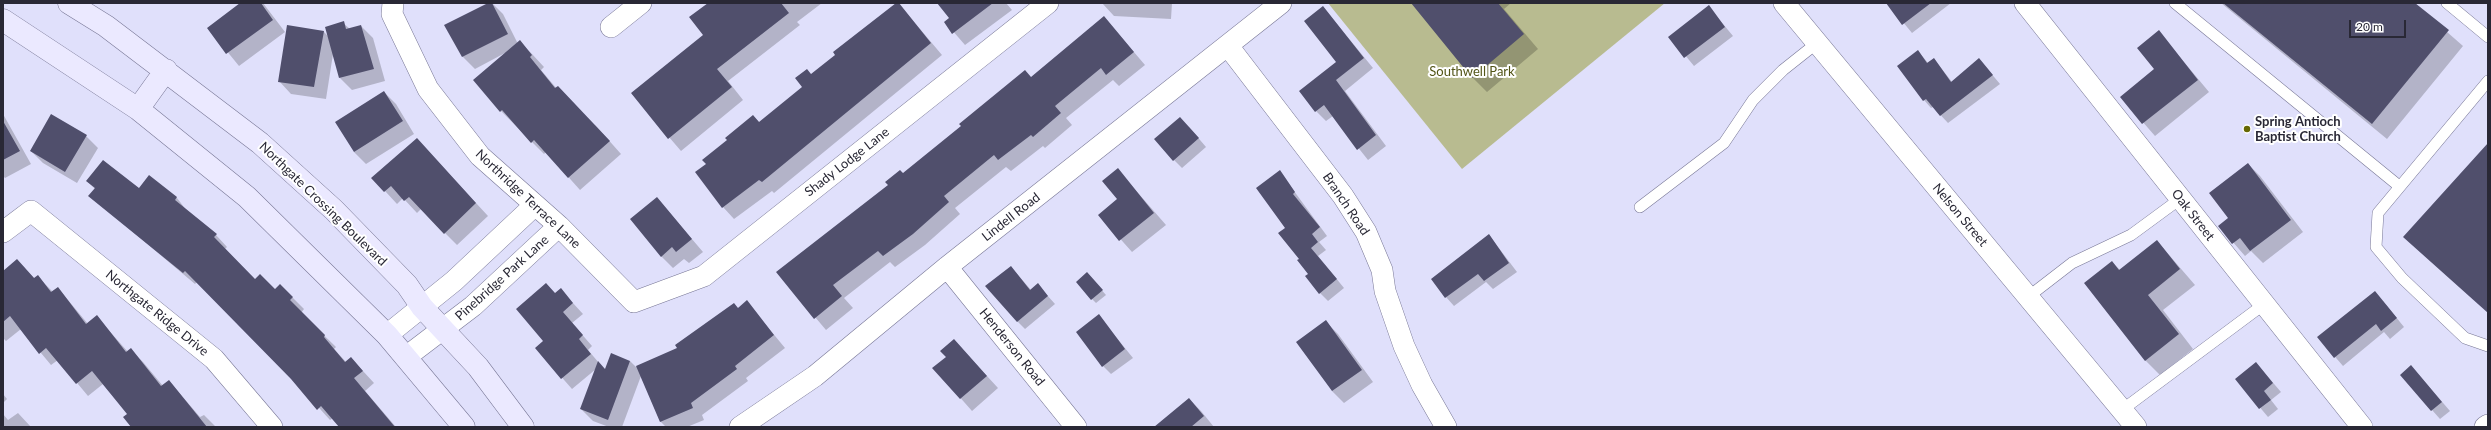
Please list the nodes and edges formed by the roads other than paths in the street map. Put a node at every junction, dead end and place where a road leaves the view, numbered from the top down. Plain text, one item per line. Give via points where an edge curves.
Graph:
1 (69, 3) edge
2 (393, 3) edge
3 (642, 3) edge
4 (1048, 3) edge
5 (1281, 3) edge
6 (1784, 3) edge
7 (2025, 3) edge
8 (2175, 3) edge
9 (2447, 3) edge
10 (3, 20) edge
11 (611, 27) dead end
12 (2488, 38) edge
13 (1816, 43) junction
14 (1228, 46) junction
15 (166, 70) junction
16 (2488, 81) edge
17 (138, 109) junction
18 (2399, 186) junction
19 (2180, 199) junction
20 (535, 205) junction
21 (1640, 207) dead end
22 (559, 226) junction
23 (3, 232) edge
24 (947, 267) junction
25 (2028, 297) junction
26 (634, 302) joint
27 (2263, 305) junction
28 (422, 307) junction
29 (443, 329) junction
30 (387, 335) junction
31 (2488, 346) edge
32 (406, 357) junction
33 (2122, 410) junction
34 (2488, 425) edge
35 (272, 427) edge
36 (464, 427) edge
37 (523, 427) edge
38 (740, 427) edge
39 (1076, 427) edge
40 (1446, 427) edge
41 (2136, 427) edge
42 (2362, 427) edge
43 (2485, 427) edge

1 - 15 main road, Northgate Crossing Boulevard via 106,26
2 - 20 street, Northridge Terrace Lane via 392,14 428,89 480,156
3 - 11 street
4 - 26 street, Shady Lodge Lane via 704,276
5 - 14 street, Lindell Road
6 - 13 street, Nelson Street
7 - 19 street, Oak Street
8 - 18 lane
9 - 12 lane
10 - 17 main road
13 - 21 lane via 1783,70 1753,100 1724,143
13 - 25 street, Nelson Street
14 - 24 street, Lindell Road
14 - 40 street, Branch Road via 1343,196 1366,232 1382,270 1385,291 1404,346
15 - 17 main road
15 - 28 main road, Northgate Crossing Boulevard via 260,143 334,210 407,285
16 - 18 lane
17 - 30 main road via 248,197
18 - 31 lane via 2378,213 2376,247 2402,278 2465,338
19 - 25 lane via 2131,235 2072,263
19 - 27 street, Oak Street
20 - 22 street, Northridge Terrace Lane
20 - 28 street via 454,281
22 - 26 street, Northridge Terrace Lane
22 - 29 street, Pinebridge Park Lane via 474,306
23 - 35 street, Northgate Ridge Drive via 31,211 214,359
24 - 38 street, Lindell Road via 814,376
24 - 39 street, Henderson Road
25 - 33 street, Nelson Street
27 - 33 lane
27 - 42 street, Oak Street
28 - 29 main road, Northgate Crossing Boulevard
28 - 30 street
29 - 32 street, Pinebridge Park Lane
29 - 37 main road, Northgate Crossing Boulevard via 478,367
30 - 32 main road
32 - 36 main road
33 - 41 street, Nelson Street
34 - 43 street

